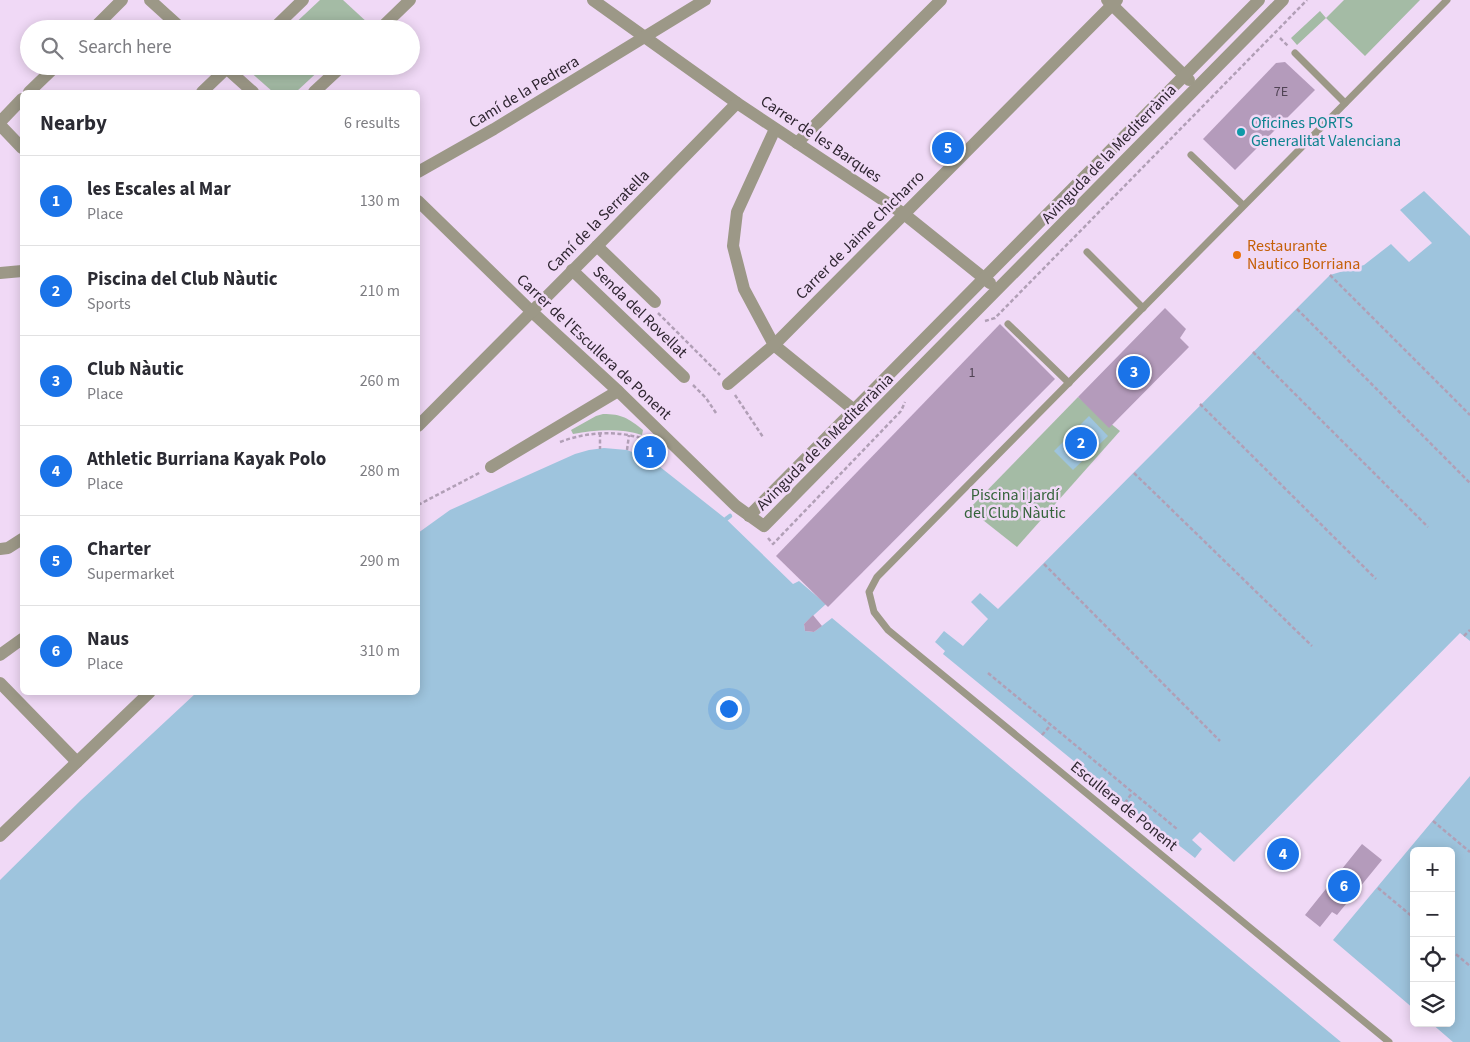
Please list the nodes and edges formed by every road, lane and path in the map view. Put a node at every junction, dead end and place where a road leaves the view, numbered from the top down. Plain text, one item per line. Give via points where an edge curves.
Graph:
1 (122, 0) edge
2 (150, 0) edge
3 (303, 0) edge
4 (410, 0) edge
5 (593, 0) edge
6 (705, 0) edge
7 (941, 0) edge
8 (1259, 0) edge
9 (1283, 0) edge
10 (1307, 0) edge
11 (1446, 0) edge
12 (1112, 2) edge
13 (102, 20) edge
14 (172, 20) edge
15 (282, 20) edge
16 (389, 20) edge
17 (646, 38) junction
18 (1295, 53) dead end
19 (47, 75) edge
20 (219, 75) edge
21 (235, 75) edge
22 (332, 75) edge
23 (1184, 76) junction
24 (1197, 88) junction
25 (31, 90) edge
26 (204, 90) edge
27 (251, 90) edge
28 (316, 90) edge
29 (20, 101) edge
30 (737, 103) junction
31 (1345, 103) junction
32 (0, 124) edge
33 (775, 128) junction
34 (798, 143) junction
35 (20, 146) edge
36 (1191, 155) dead end
37 (420, 171) edge
38 (420, 203) edge
39 (1243, 205) junction
40 (904, 214) junction
41 (598, 246) junction
42 (1087, 252) dead end
43 (572, 270) junction
44 (20, 271) edge
45 (0, 273) edge
46 (1330, 276) dead end
47 (985, 279) junction
48 (998, 290) junction
49 (655, 302) joint
50 (1143, 308) junction
51 (1297, 309) dead end
52 (532, 311) junction
53 (980, 323) dead end
54 (1008, 324) dead end
55 (774, 345) junction
56 (1253, 352) dead end
57 (684, 377) joint
58 (1069, 383) junction
59 (728, 384) junction
60 (618, 391) junction
61 (908, 396) dead end
62 (1200, 404) dead end
63 (854, 410) junction
64 (716, 414) dead end
65 (1470, 415) edge
66 (420, 424) edge
67 (600, 433) junction
68 (629, 435) junction
69 (763, 437) dead end
70 (556, 444) dead end
71 (657, 445) junction
72 (600, 448) dead end
73 (661, 448) dead end
74 (627, 450) dead end
75 (650, 459) dead end
76 (491, 467) joint
77 (1134, 473) dead end
78 (1470, 483) edge
79 (420, 504) edge
80 (749, 516) junction
81 (1428, 528) dead end
82 (764, 535) dead end
83 (20, 540) edge
84 (0, 549) edge
85 (1044, 564) dead end
86 (1376, 579) dead end
87 (1470, 630) edge
88 (1464, 636) dead end
89 (20, 640) edge
90 (1312, 646) dead end
91 (0, 655) edge
92 (988, 673) dead end
93 (0, 683) edge
94 (147, 695) edge
95 (1050, 726) junction
96 (1042, 735) dead end
97 (1220, 741) dead end
98 (77, 762) junction
99 (1132, 794) junction
100 (1125, 803) dead end
101 (1433, 821) dead end
102 (1177, 829) dead end
103 (0, 836) edge
104 (1470, 852) edge
105 (1378, 888) dead end
106 (1410, 915) edge
107 (1455, 953) edge
108 (1470, 966) edge
109 (1389, 1042) edge

1 - 13 street
2 - 14 street
3 - 15 street
4 - 16 street
5 - 17 street, Carrer de les Barques
6 - 17 street, Camí de la Pedrera
7 - 34 street
8 - 23 street, Avinguda de la Mediterrània
9 - 24 street, Avinguda de la Mediterrània
10 - 53 path via 995,318
11 - 31 lane
12 - 23 street
12 - 40 street, Carrer de Jaime Chicharro
17 - 30 street, Carrer de les Barques
17 - 37 street, Camí de la Pedrera
18 - 31 lane
19 - 25 street
20 - 26 street
21 - 27 street
22 - 28 street
23 - 24 street
23 - 47 street, Avinguda de la Mediterrània
24 - 48 street, Avinguda de la Mediterrània
29 - 32 street
30 - 33 street, Carrer de les Barques
30 - 41 street, Camí de la Serratella
31 - 39 lane
32 - 35 street
33 - 34 street, Carrer de les Barques
33 - 55 street via 737,212 733,246 744,289
34 - 40 street, Carrer de les Barques
36 - 39 lane
38 - 52 street, Carrer de l'Escullera de Ponent
39 - 50 lane
40 - 47 street, Carrer de les Barques
40 - 55 street, Carrer de Jaime Chicharro
41 - 43 street, Camí de la Serratella
41 - 49 street
42 - 50 lane
43 - 52 street, Camí de la Serratella
43 - 57 street, Senda del Rovellat
44 - 45 street
46 - 65 path
47 - 48 street, Carrer de les Barques
47 - 63 street, Avinguda de la Mediterrània
48 - 80 street, Avinguda de la Mediterrània via 764,526
49 - 59 path via 652,306
50 - 58 lane
51 - 78 path
52 - 60 street, Carrer de l'Escullera de Ponent
52 - 66 street, Camí de la Serratella
54 - 58 lane
55 - 59 street, Carrer de Jaime Chicharro
55 - 63 street
56 - 81 path
57 - 64 path via 706,398
58 - 109 lane, Escullera de Ponent via 877,577 870,592 874,612 888,630
59 - 69 path
60 - 76 street
60 - 80 street, Carrer de l'Escullera de Ponent
61 - 82 path via 901,410 773,544
62 - 86 path
63 - 80 street, Avinguda de la Mediterrània
67 - 68 path
67 - 70 path via 573,437
67 - 72 path
68 - 71 path
68 - 74 path
71 - 73 path
71 - 75 path
76 - 79 path
77 - 90 path
83 - 84 street
85 - 97 path
87 - 88 path
89 - 91 street
92 - 95 path
93 - 98 street
94 - 98 street
95 - 96 path
95 - 99 path
98 - 103 street
99 - 100 path
99 - 102 path
101 - 104 path
105 - 106 path
107 - 108 path

